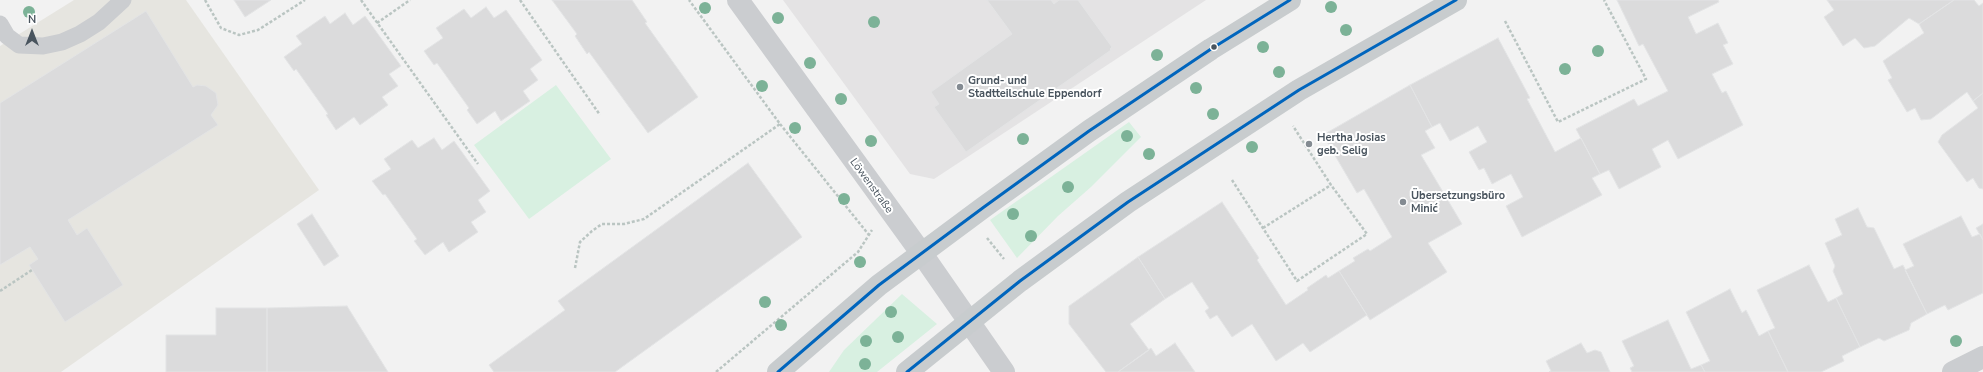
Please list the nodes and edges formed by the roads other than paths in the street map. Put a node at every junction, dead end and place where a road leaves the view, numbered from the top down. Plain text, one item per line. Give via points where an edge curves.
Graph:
1 (123, 0) edge
2 (738, 0) edge
3 (1290, 0) edge
4 (1456, 0) edge
5 (0, 24) edge
6 (922, 254) junction
7 (969, 323) junction
8 (1983, 357) edge
9 (778, 372) edge
10 (907, 372) edge
11 (1004, 372) edge
12 (1953, 372) edge

1 - 5 lane via 99,22 80,34 62,42 43,46 19,45 7,36
2 - 6 street, Löwenstraße
3 - 6 main road via 1211,49 1089,131
4 - 7 main road via 1299,90 1210,146 1026,276
6 - 7 street, Löwenstraße
6 - 9 main road via 879,285
7 - 10 main road
7 - 11 street, Löwenstraße
8 - 12 street

